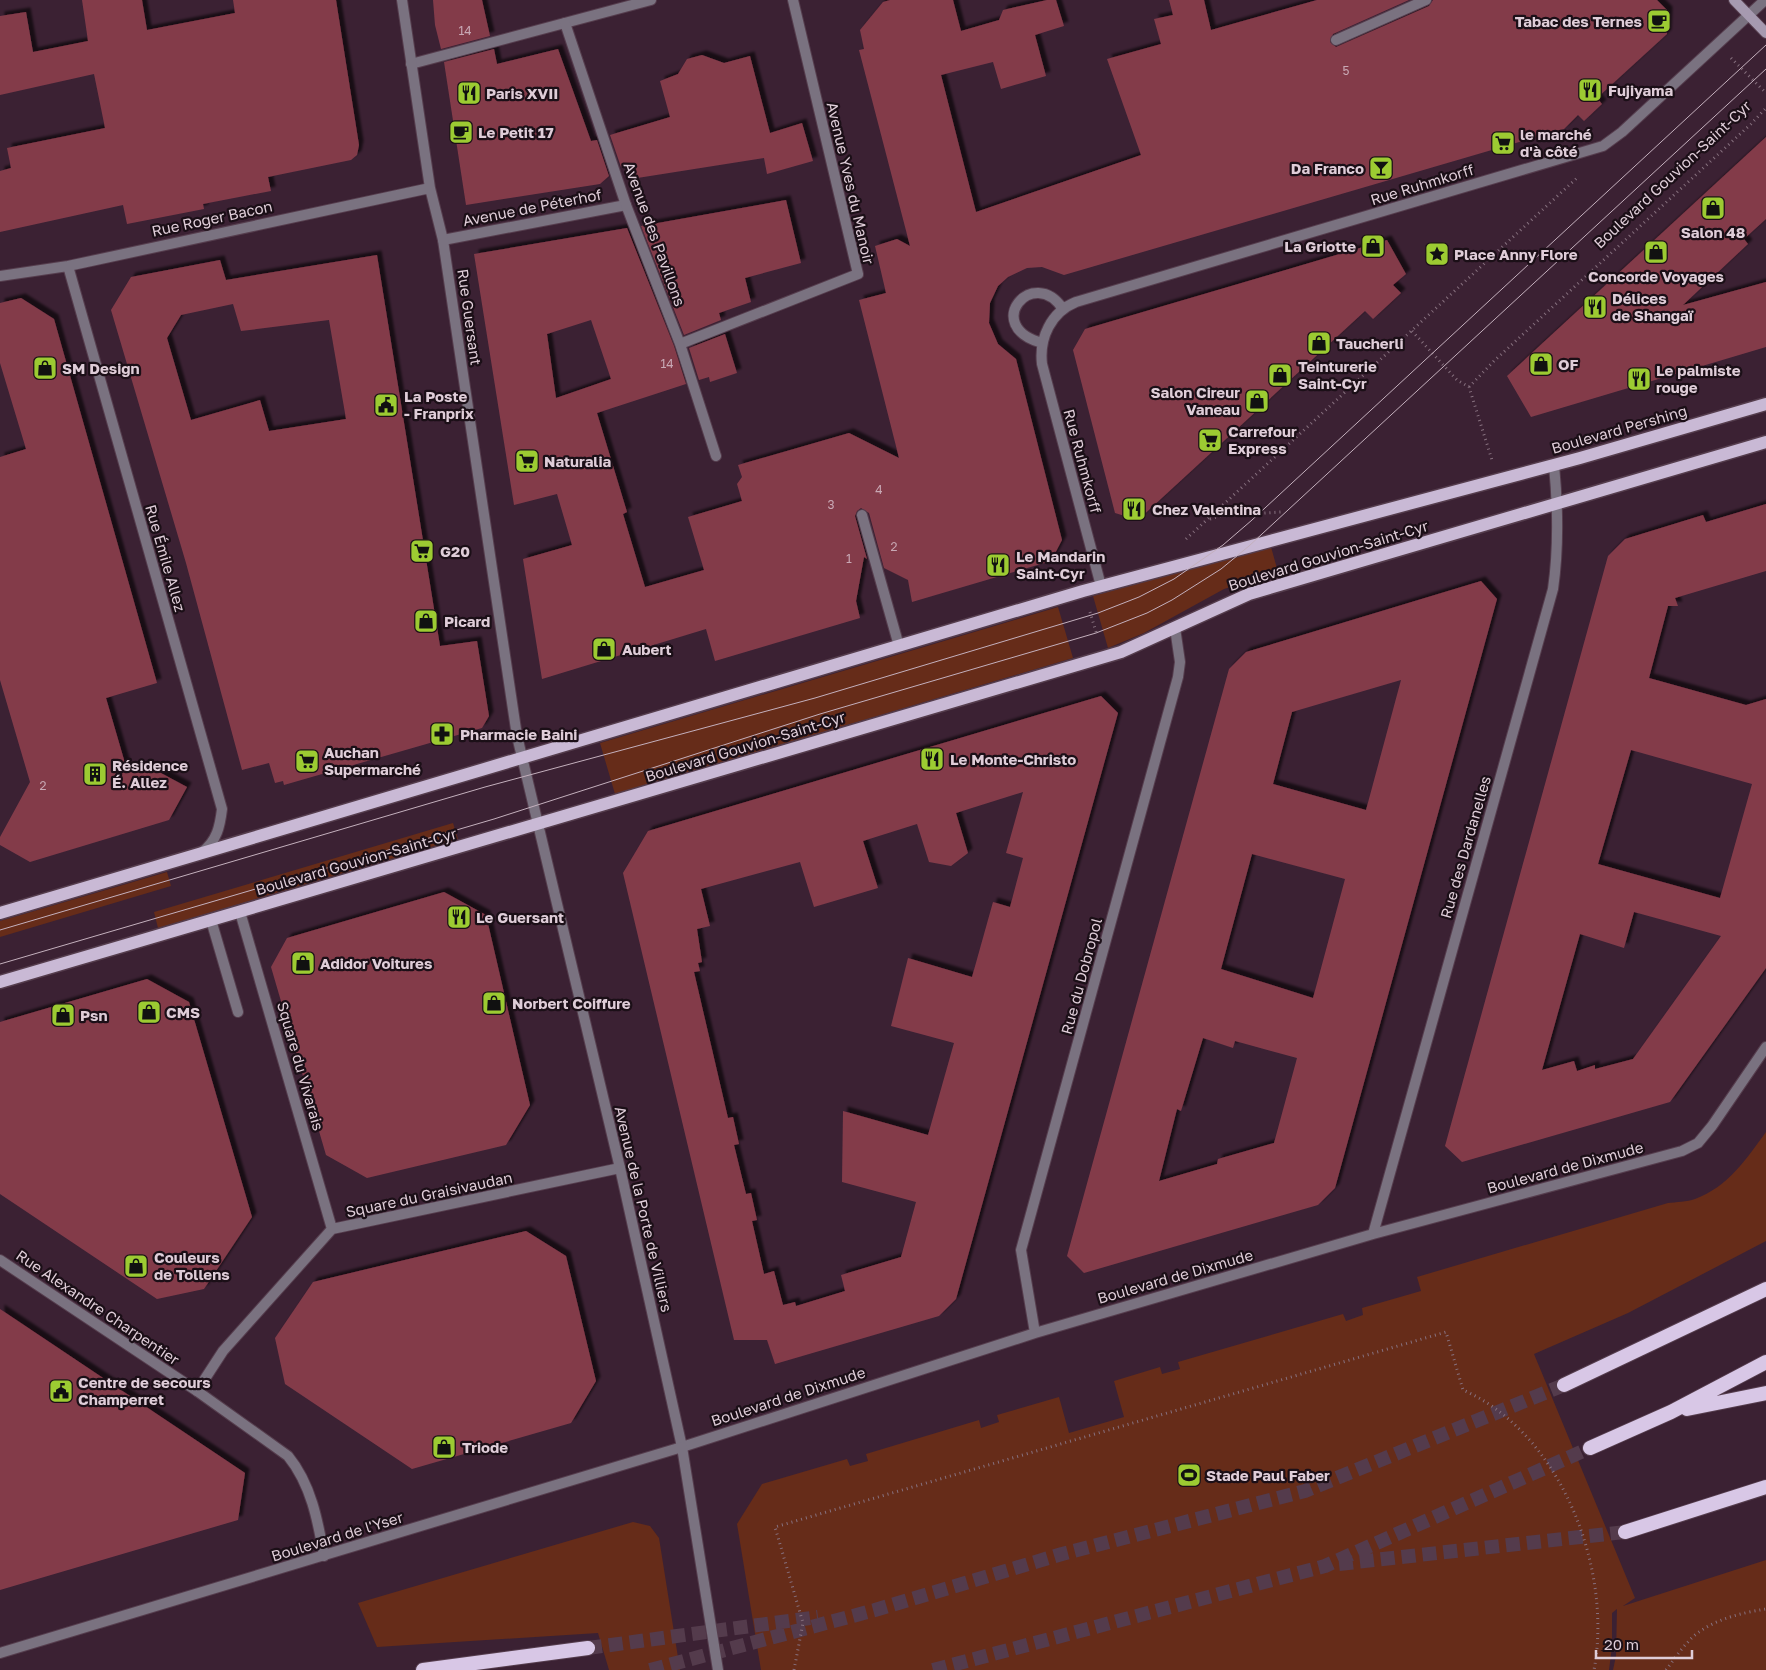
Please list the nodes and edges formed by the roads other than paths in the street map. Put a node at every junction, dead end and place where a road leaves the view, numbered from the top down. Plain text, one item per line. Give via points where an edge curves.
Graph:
1 (402, 0) edge
2 (651, 0) edge
3 (793, 0) edge
4 (1426, 0) edge
5 (1734, 0) edge
6 (1765, 0) edge
7 (1749, 15) junction
8 (565, 23) junction
9 (1766, 32) edge
10 (1336, 40) dead end
11 (411, 64) junction
12 (430, 188) junction
13 (626, 205) junction
14 (443, 240) junction
15 (68, 266) junction
16 (0, 276) edge
17 (1063, 309) junction
18 (680, 344) junction
19 (1042, 344) junction
20 (1766, 404) edge
21 (1766, 442) edge
22 (716, 456) dead end
23 (1554, 465) junction
24 (1480, 484) joint
25 (1558, 504) junction
26 (862, 515) dead end
27 (1101, 586) junction
28 (1175, 628) junction
29 (899, 646) junction
30 (522, 758) junction
31 (537, 824) junction
32 (200, 854) junction
33 (1, 912) edge
34 (240, 912) junction
35 (212, 920) junction
36 (0, 982) edge
37 (238, 1012) dead end
38 (1766, 1047) edge
39 (620, 1168) junction
40 (332, 1229) junction
41 (1373, 1234) junction
42 (0, 1260) edge
43 (1766, 1289) edge
44 (1036, 1333) junction
45 (1766, 1362) edge
46 (1564, 1384) tunnel mouth
47 (197, 1391) junction
48 (1766, 1393) edge
49 (1671, 1412) junction
50 (682, 1447) junction
51 (1590, 1448) tunnel mouth
52 (1766, 1487) edge
53 (1625, 1532) tunnel mouth
54 (324, 1556) junction
55 (588, 1648) tunnel mouth
56 (0, 1653) edge
57 (423, 1670) edge
58 (718, 1670) edge

1 - 11 street, Rue Guersant
2 - 8 street
3 - 18 street, Avenue Yves du Manoir via 858,274
4 - 10 street
5 - 7 main road
6 - 7 street
7 - 9 main road
7 - 17 street, Rue Ruhmkorff via 1603,146 1076,302
8 - 11 street
8 - 13 street, Avenue des Pavillons
11 - 12 street, Rue Guersant
12 - 14 street, Rue Guersant
12 - 15 street, Rue Roger Bacon
13 - 14 street, Avenue de Péterhof
13 - 18 street, Avenue des Pavillons
14 - 30 street, Rue Guersant
15 - 16 street, Rue Roger Bacon
15 - 32 street, Rue Émile Allez via 222,809 214,840
17 - 19 street, Rue Ruhmkorff via 1050,323
17 - 19 street via 1052,296 1042,292 1025,296 1018,302 1014,311 1015,326 1020,334
18 - 22 street, Avenue des Pavillons
19 - 27 street, Rue Ruhmkorff via 1042,364
20 - 23 main road, Boulevard Pershing
21 - 25 main road
23 - 24 main road, Boulevard Pershing
23 - 25 street, Rue des Dardanelles
24 - 27 main road, Boulevard Gouvion-Saint-Cyr
25 - 28 main road, Boulevard Gouvion-Saint-Cyr via 1249,594
25 - 41 street, Rue des Dardanelles via 1558,556 1552,589
26 - 29 street
27 - 29 main road, Boulevard Gouvion-Saint-Cyr
28 - 31 main road, Boulevard Gouvion-Saint-Cyr via 1121,652
28 - 44 street, Rue du Dobropol via 1180,662 1178,677 1022,1250
29 - 30 main road, Boulevard Gouvion-Saint-Cyr
30 - 31 street, Avenue de la Porte de Villiers
30 - 32 main road, Boulevard Gouvion-Saint-Cyr
31 - 34 main road, Boulevard Gouvion-Saint-Cyr
31 - 39 street, Avenue de la Porte de Villiers
32 - 33 main road, Boulevard Gouvion-Saint-Cyr
34 - 35 main road, Boulevard Gouvion-Saint-Cyr
34 - 40 street, Square du Vivarais
35 - 36 main road, Boulevard Gouvion-Saint-Cyr
35 - 37 street
38 - 41 street, Boulevard de Dixmude via 1712,1126 1698,1143 1682,1151
39 - 40 street, Square du Graisivaudan
39 - 50 street, Avenue de la Porte de Villiers
40 - 47 street, Square du Graisivaudan via 223,1351
41 - 44 street, Boulevard de Dixmude
42 - 47 street, Rue Alexandre Charpentier
43 - 46 highway
44 - 50 street, Boulevard de Dixmude
45 - 49 highway
47 - 54 street, Rue Alexandre Charpentier via 288,1456 316,1510
48 - 49 highway
49 - 51 highway
50 - 54 street, Boulevard de l'Yser
50 - 58 street, Avenue de la Porte de Villiers
52 - 53 highway
54 - 56 street, Boulevard de l'Yser
55 - 57 highway

